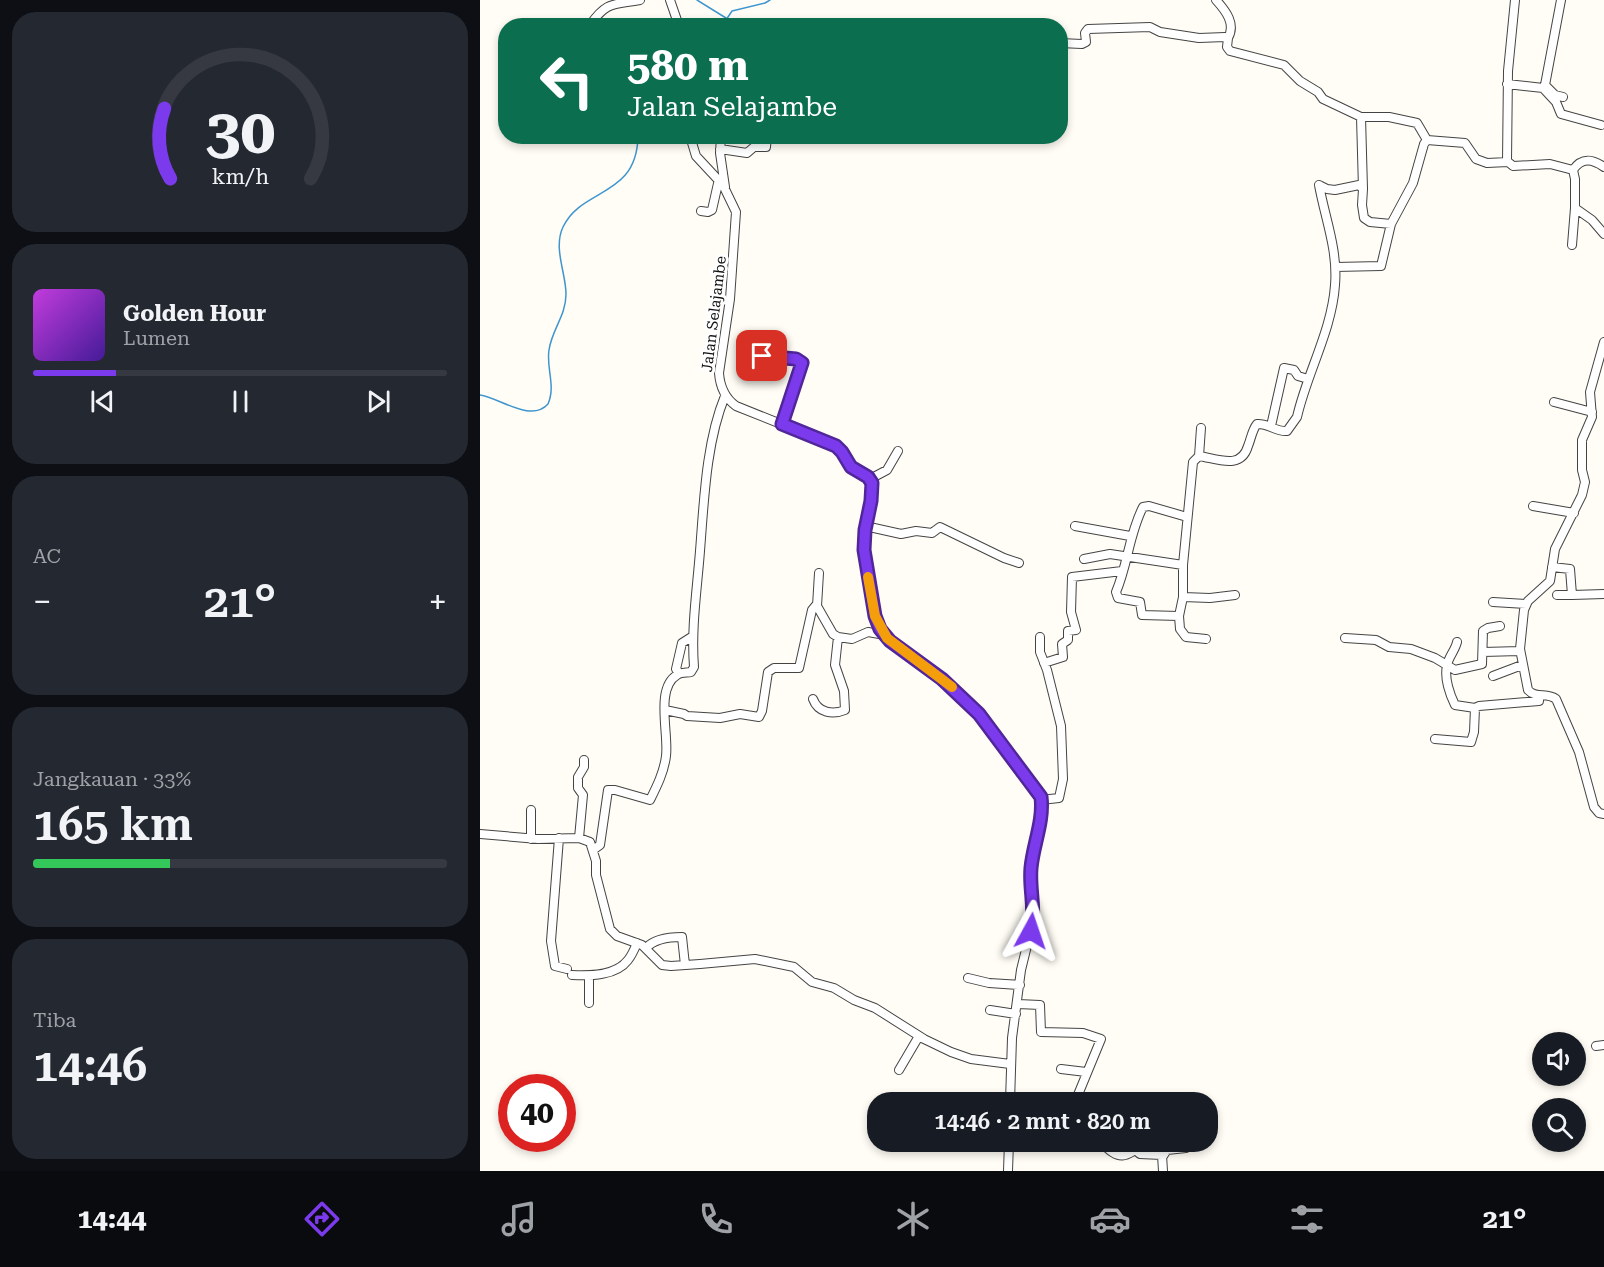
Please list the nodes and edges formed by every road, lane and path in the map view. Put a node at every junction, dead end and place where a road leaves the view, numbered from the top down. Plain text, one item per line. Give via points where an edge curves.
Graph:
1 (640, 0) edge
2 (670, 0) edge
3 (1216, 0) edge
4 (1515, 0) edge
5 (1561, 0) edge
6 (595, 18) edge
7 (676, 18) edge
8 (1228, 38) junction
9 (1068, 43) edge
10 (1507, 84) junction
11 (1563, 97) dead end
12 (1361, 117) junction
13 (1601, 125) dead end
14 (1427, 140) junction
15 (693, 144) edge
16 (720, 144) edge
17 (767, 144) edge
18 (720, 149) junction
19 (1508, 162) junction
20 (1604, 167) edge
21 (1573, 170) junction
22 (718, 179) junction
23 (725, 188) junction
24 (1363, 189) junction
25 (1575, 208) junction
26 (701, 211) dead end
27 (1391, 224) junction
28 (1604, 234) edge
29 (1572, 245) dead end
30 (1335, 267) junction
31 (1604, 342) edge
32 (759, 356) dead end
33 (1308, 379) junction
34 (725, 396) junction
35 (1554, 402) dead end
36 (1592, 412) junction
37 (782, 424) junction
38 (1270, 426) junction
39 (1201, 428) dead end
40 (898, 452) dead end
41 (1199, 456) junction
42 (870, 479) junction
43 (1533, 506) dead end
44 (1574, 513) junction
45 (1187, 516) junction
46 (866, 526) junction
47 (1075, 526) dead end
48 (1130, 536) junction
49 (1125, 558) junction
50 (1084, 559) dead end
51 (1018, 563) dead end
52 (1183, 566) junction
53 (1552, 567) junction
54 (1122, 571) junction
55 (819, 573) dead end
56 (1604, 594) edge
57 (1235, 595) dead end
58 (1557, 595) dead end
59 (1572, 595) junction
60 (1183, 597) junction
61 (1493, 603) dead end
62 (817, 604) junction
63 (1526, 604) junction
64 (1179, 616) junction
65 (1500, 626) dead end
66 (693, 636) junction
67 (885, 636) junction
68 (838, 637) junction
69 (1040, 637) dead end
70 (1345, 638) dead end
71 (1206, 639) dead end
72 (1457, 642) dead end
73 (1520, 651) junction
74 (1483, 652) junction
75 (1044, 663) junction
76 (1447, 665) junction
77 (1522, 665) junction
78 (679, 673) junction
79 (1493, 676) dead end
80 (1539, 698) junction
81 (813, 699) dead end
82 (1475, 708) junction
83 (665, 710) junction
84 (1435, 739) dead end
85 (584, 760) dead end
86 (1041, 800) junction
87 (531, 810) dead end
88 (1604, 814) edge
89 (480, 834) edge
90 (560, 838) junction
91 (579, 838) junction
92 (531, 839) junction
93 (593, 850) junction
94 (637, 943) junction
95 (646, 948) junction
96 (685, 965) junction
97 (588, 976) junction
98 (968, 978) dead end
99 (1020, 985) junction
100 (589, 1004) dead end
101 (1018, 1004) junction
102 (990, 1010) dead end
103 (1016, 1014) junction
104 (919, 1036) junction
105 (1010, 1064) junction
106 (1061, 1069) dead end
107 (899, 1070) dead end
108 (1086, 1072) junction
109 (1010, 1092) edge
110 (1079, 1092) edge
111 (1009, 1152) edge
112 (1113, 1152) edge
113 (1132, 1152) edge
114 (1138, 1152) edge
115 (1166, 1152) edge
116 (1163, 1156) junction
117 (1008, 1171) edge
118 (1163, 1171) edge

1 - 6 street via 607,7
2 - 7 street
3 - 8 street via 1227,13 1232,29
4 - 10 street
5 - 11 street via 1545,86
8 - 9 street via 1199,38 1150,27 1127,27 1088,29 1086,42
8 - 12 street via 1230,51 1284,65 1326,101
10 - 13 street via 1543,88 1561,114
10 - 19 street
12 - 14 street via 1417,123
12 - 24 street
14 - 19 street via 1465,143 1476,159
14 - 27 street via 1413,183
15 - 22 street, Jalan Selajambe via 697,158
16 - 18 street
17 - 18 street via 747,153
18 - 23 street
19 - 21 street via 1513,166 1550,164
20 - 21 street via 1585,160
21 - 25 street
22 - 23 street, Jalan Selajambe
22 - 26 street via 712,210
23 - 34 street, Jalan Selajambe via 737,216 719,373
24 - 27 street via 1362,213 1366,221
24 - 30 street via 1357,185 1335,190 1319,185
25 - 28 street
25 - 29 street
27 - 30 street via 1381,266
30 - 33 street via 1331,307
31 - 36 street via 1590,392
32 - 37 street via 802,363
33 - 38 street via 1291,428 1282,431
33 - 38 street via 1284,368
34 - 37 street via 736,406
34 - 66 street via 706,486
35 - 36 street
36 - 44 street via 1582,440 1584,489
37 - 42 street via 836,446 851,467
38 - 41 street via 1257,424 1245,455 1239,460
39 - 41 street
40 - 42 street via 887,470
41 - 45 street via 1192,462
42 - 46 street
43 - 44 street
44 - 53 street via 1555,549
45 - 48 street via 1146,505
45 - 52 street
46 - 51 street via 901,534 932,533 940,526
46 - 67 street via 864,550 874,611
47 - 48 street
48 - 49 street
49 - 50 street via 1110,554
49 - 52 street
49 - 54 street
52 - 60 street
53 - 59 street via 1570,569
53 - 63 street via 1550,581
54 - 64 street via 1118,598 1140,602 1142,615
54 - 75 street via 1072,577 1071,612 1076,630 1068,631 1068,640 1062,644 1063,657
55 - 62 street
56 - 59 street
57 - 60 street
58 - 59 street
60 - 64 street
61 - 63 street
62 - 68 street
62 - 83 street via 812,610 799,668 774,668 768,672 759,717 687,716
63 - 73 street
64 - 71 street via 1184,636
65 - 74 street via 1484,631
66 - 78 street via 682,643 676,669
66 - 78 street via 692,671
67 - 68 street via 868,632 855,639
67 - 86 street via 946,682 979,714
68 - 81 street via 835,665 844,691 845,710 822,711
69 - 75 street
70 - 76 street via 1376,640 1389,647 1411,649
72 - 76 street
73 - 74 street
73 - 77 street
74 - 76 street via 1479,665 1455,670
75 - 86 street via 1061,722 1063,779 1059,798
76 - 82 street via 1448,687 1455,705
77 - 79 street
77 - 80 street via 1528,690
78 - 83 street via 666,690
80 - 82 street
80 - 88 street via 1552,696 1558,701 1579,752 1594,807
82 - 84 street via 1471,742
83 - 93 street via 667,753 651,798 648,801 608,790 600,845
85 - 91 street via 578,777 583,795
86 - 99 street via 1031,869 1034,917
87 - 92 street
89 - 92 street
90 - 91 street
90 - 92 street
90 - 97 street via 551,941 555,966
91 - 93 street via 590,842
93 - 94 street via 610,929
94 - 95 street
94 - 97 street via 624,964
95 - 96 street via 662,965
95 - 96 street via 655,941 682,937
96 - 104 street via 755,959 794,967 812,982 871,1005
97 - 100 street
98 - 99 street
99 - 101 street
101 - 103 street
101 - 108 street via 1040,1005 1041,1032 1083,1033 1100,1038
102 - 103 street
103 - 105 street
104 - 105 street via 971,1059
104 - 107 street
105 - 109 street
106 - 108 street
108 - 110 street
111 - 117 street
112 - 113 street
114 - 116 street
115 - 116 street
116 - 118 street

